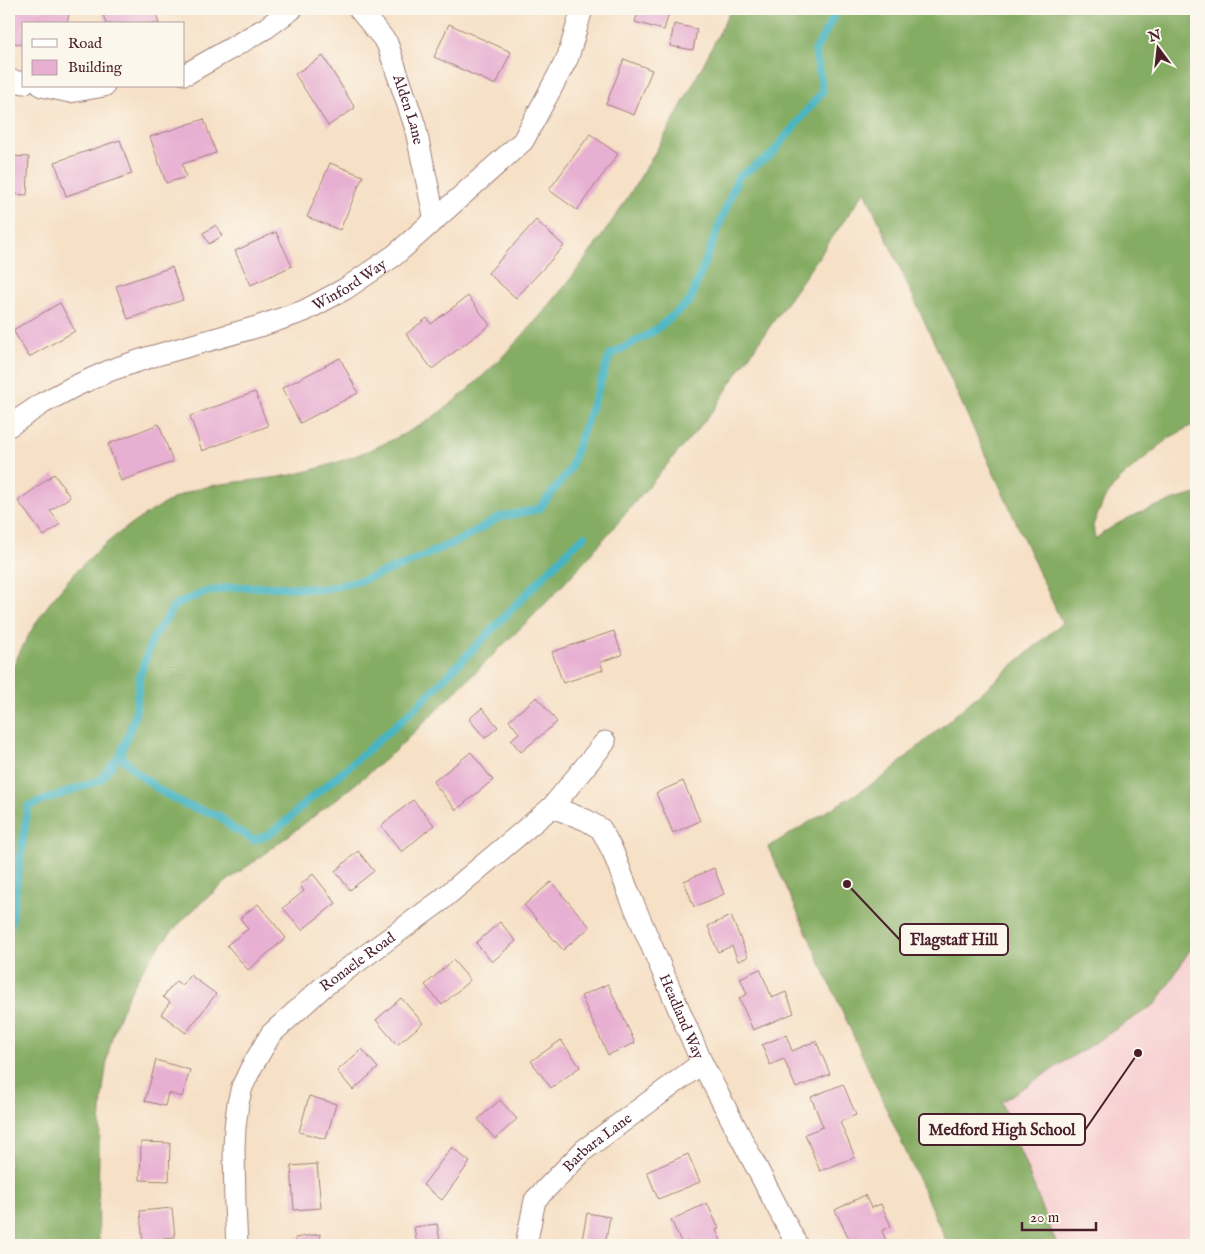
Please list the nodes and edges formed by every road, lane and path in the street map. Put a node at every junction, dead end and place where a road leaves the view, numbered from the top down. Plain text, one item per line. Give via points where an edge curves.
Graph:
1 (292, 9) edge
2 (360, 9) edge
3 (582, 9) edge
4 (185, 74) edge
5 (9, 80) edge
6 (22, 83) edge
7 (51, 88) edge
8 (93, 88) edge
9 (435, 220) junction
10 (9, 426) edge
11 (605, 742) dead end
12 (552, 807) junction
13 (702, 1063) junction
14 (237, 1245) edge
15 (526, 1245) edge
16 (797, 1245) edge

1 - 4 street via 266,28
2 - 9 street, Alden Lane via 387,43 415,126
3 - 9 street, Winford Way via 568,57 523,141
5 - 6 street
7 - 8 street via 70,92
9 - 10 street, Winford Way via 395,255 345,289 304,311 111,370 58,395
11 - 12 street, Ronaele Road
12 - 13 street, Headland Way via 601,828
12 - 14 street, Ronaele Road via 439,902 324,986 271,1034 251,1068 238,1103 234,1148
13 - 15 street, Barbara Lane via 584,1150 535,1200
13 - 16 street, Headland Way

